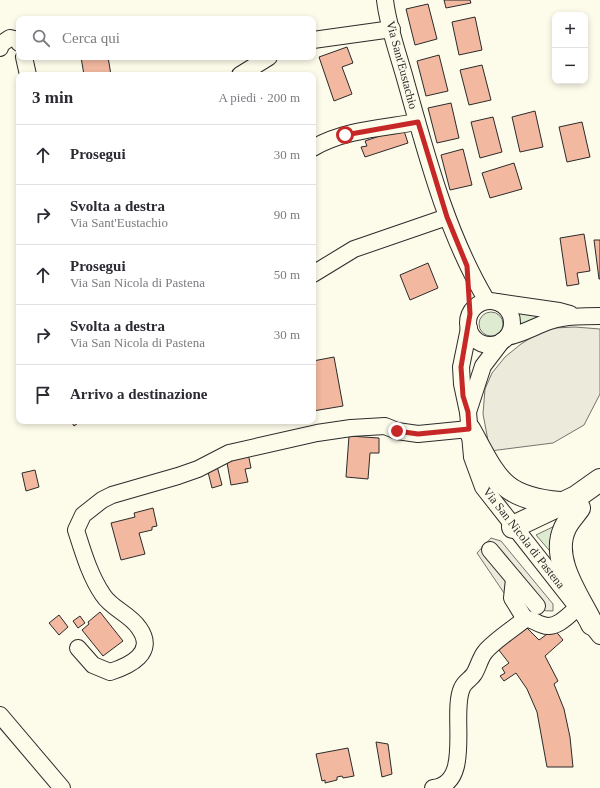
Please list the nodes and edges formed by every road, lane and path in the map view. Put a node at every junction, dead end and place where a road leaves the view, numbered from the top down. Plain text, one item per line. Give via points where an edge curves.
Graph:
1 (385, 0) edge
2 (392, 29) junction
3 (16, 40) edge
4 (316, 40) edge
5 (0, 48) edge
6 (25, 60) edge
7 (264, 60) edge
8 (27, 72) edge
9 (245, 72) edge
10 (418, 122) junction
11 (316, 146) edge
12 (447, 217) junction
13 (467, 266) junction
14 (316, 272) edge
15 (489, 301) junction
16 (600, 316) edge
17 (577, 317) junction
18 (470, 321) junction
19 (504, 339) junction
20 (468, 420) junction
21 (600, 480) edge
22 (600, 499) edge
23 (570, 506) junction
24 (516, 531) junction
25 (490, 550) dead end
26 (514, 579) junction
27 (537, 606) dead end
28 (578, 607) junction
29 (525, 619) junction
30 (596, 630) edge
31 (78, 648) dead end
32 (0, 714) edge
33 (62, 788) edge
34 (433, 788) edge

1 - 2 street, Via Sant'Eustachio
2 - 4 street
2 - 10 street, Via Sant'Eustachio
3 - 5 street via 10,38 1,44
6 - 8 street
7 - 9 street
10 - 11 street via 345,135
10 - 12 street, Via Sant'Eustachio
12 - 13 street, Via Sant'Eustachio
12 - 14 street via 354,249
13 - 15 street, Via Sant'Eustachio
13 - 18 street, Via Sant'Eustachio
15 - 17 street via 558,311
15 - 18 street via 476,306
15 - 19 street via 504,306 512,318 510,331
16 - 17 street
17 - 19 street via 551,320 525,333
18 - 19 street via 475,338 485,344 497,344
18 - 20 street, Via San Nicola di Pastena via 461,367
19 - 20 street, Via San Nicola di Pastena via 483,366
20 - 23 highway via 489,465 502,484 518,495
20 - 24 street, Via San Nicola di Pastena via 472,457 483,488
20 - 31 street via 418,434 397,431 385,426 317,433 228,454 198,469 102,500 83,514 76,530 103,595 140,628 144,640 143,651 129,666 110,672 93,665
21 - 23 highway via 576,497
22 - 23 highway
23 - 24 highway
23 - 30 highway via 561,546 562,561
24 - 28 street, Via San Nicola di Pastena
25 - 26 street
26 - 27 street
26 - 29 street via 512,598
28 - 29 street via 552,626 542,625 533,619
28 - 30 street, Via San Nicola di Pastena
29 - 34 street via 485,652 473,676 462,686 455,771 447,782
32 - 33 street

